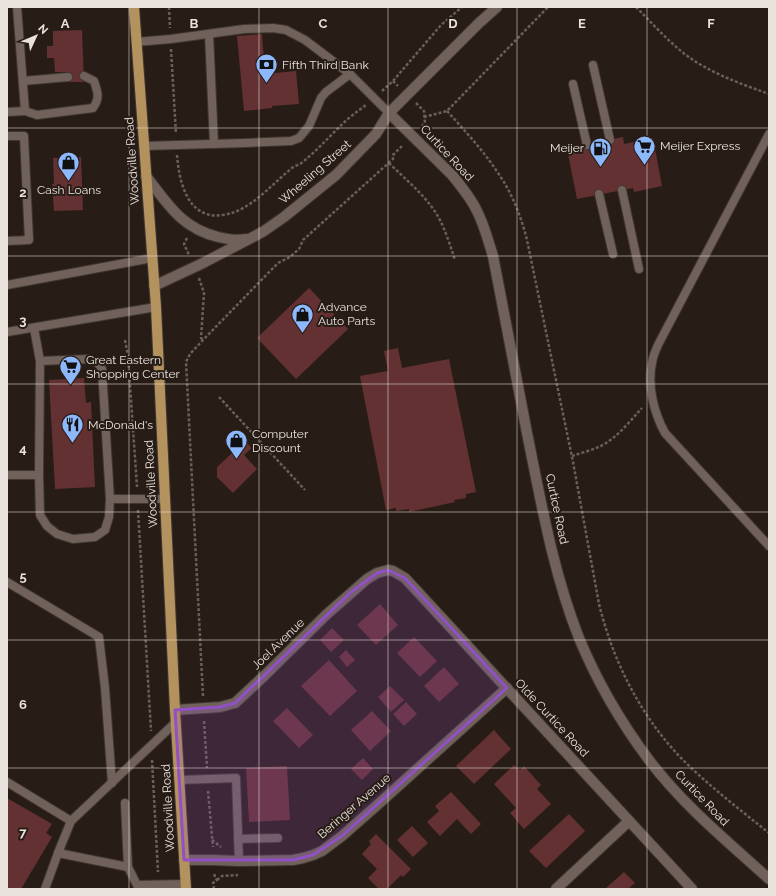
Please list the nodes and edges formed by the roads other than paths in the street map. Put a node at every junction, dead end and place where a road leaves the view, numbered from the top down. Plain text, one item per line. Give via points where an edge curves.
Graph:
1 (17, 7) edge
2 (134, 7) edge
3 (497, 7) edge
4 (209, 34) junction
5 (136, 42) junction
6 (593, 65) dead end
7 (350, 74) junction
8 (84, 76) dead end
9 (68, 77) dead end
10 (22, 81) junction
11 (573, 84) dead end
12 (25, 111) junction
13 (7, 112) edge
14 (389, 113) junction
15 (769, 134) edge
16 (7, 136) edge
17 (610, 140) dead end
18 (214, 144) junction
19 (587, 145) dead end
20 (144, 146) junction
21 (146, 176) junction
22 (622, 190) dead end
23 (599, 194) dead end
24 (253, 237) junction
25 (7, 241) edge
26 (613, 254) dead end
27 (152, 258) junction
28 (640, 269) dead end
29 (7, 285) edge
30 (154, 286) junction
31 (156, 307) junction
32 (34, 328) junction
33 (7, 332) edge
34 (40, 361) junction
35 (40, 475) junction
36 (7, 476) edge
37 (110, 499) junction
38 (165, 499) junction
39 (769, 546) edge
40 (388, 570) joint
41 (7, 582) edge
42 (506, 688) junction
43 (175, 710) junction
44 (176, 722) junction
45 (180, 780) junction
46 (7, 782) edge
47 (112, 783) junction
48 (125, 803) dead end
49 (71, 821) junction
50 (629, 821) junction
51 (278, 838) dead end
52 (238, 839) junction
53 (58, 853) junction
54 (184, 860) junction
55 (239, 861) junction
56 (128, 868) junction
57 (769, 879) edge
58 (185, 886) edge
59 (138, 887) edge
60 (45, 889) edge
61 (556, 889) edge
62 (692, 889) edge

1 - 10 lane
2 - 5 main road, Woodville Road
3 - 14 street, Wheeling Street
4 - 5 lane
4 - 7 lane via 244,29 286,30 305,40
4 - 18 lane
5 - 20 main road, Woodville Road
6 - 17 lane
7 - 14 lane
7 - 18 lane via 321,98 309,126 299,138 291,141
8 - 12 lane via 94,81 97,91 97,102 93,108 37,115
9 - 10 lane
10 - 12 lane
11 - 19 lane
12 - 13 lane
14 - 24 street, Wheeling Street via 376,134 336,175 284,217
14 - 57 street, Curtice Road via 461,186 476,208 489,241 551,547 572,617 590,661 636,743 654,766 702,819
15 - 39 lane via 659,342 650,375 657,414 665,433
16 - 25 lane via 24,136 29,240
18 - 20 lane
20 - 21 main road, Woodville Road
21 - 24 street via 177,215 193,228 221,238 240,240
21 - 27 main road, Woodville Road
22 - 28 lane
23 - 26 lane
24 - 30 street, Wheeling Street
27 - 29 lane
27 - 30 main road, Woodville Road
30 - 31 main road, Woodville Road
31 - 32 lane
31 - 38 main road, Woodville Road
32 - 33 lane
32 - 34 lane
34 - 35 lane
34 - 37 lane via 88,359 97,362 102,369
35 - 36 lane
35 - 37 lane via 40,516 57,534 74,539 95,537 105,530
37 - 38 lane
38 - 43 main road, Woodville Road
40 - 42 street, Olde Curtice Road via 405,578
40 - 43 street, Joel Avenue via 377,573 351,592 235,703 220,707
41 - 47 lane via 99,637
42 - 50 street, Olde Curtice Road
42 - 55 street, Beringer Avenue via 375,807 322,851 293,860
43 - 44 main road, Woodville Road
44 - 45 main road, Woodville Road
44 - 47 lane
45 - 52 lane via 236,778
45 - 54 main road, Woodville Road
46 - 49 lane
47 - 49 lane
48 - 56 lane
49 - 53 lane
50 - 61 street
50 - 62 street, Olde Curtice Road
51 - 52 lane
52 - 55 lane
53 - 56 lane
53 - 60 lane
54 - 55 street, Beringer Avenue
54 - 58 main road, Woodville Road
56 - 59 lane
58 - 59 lane via 159,884

